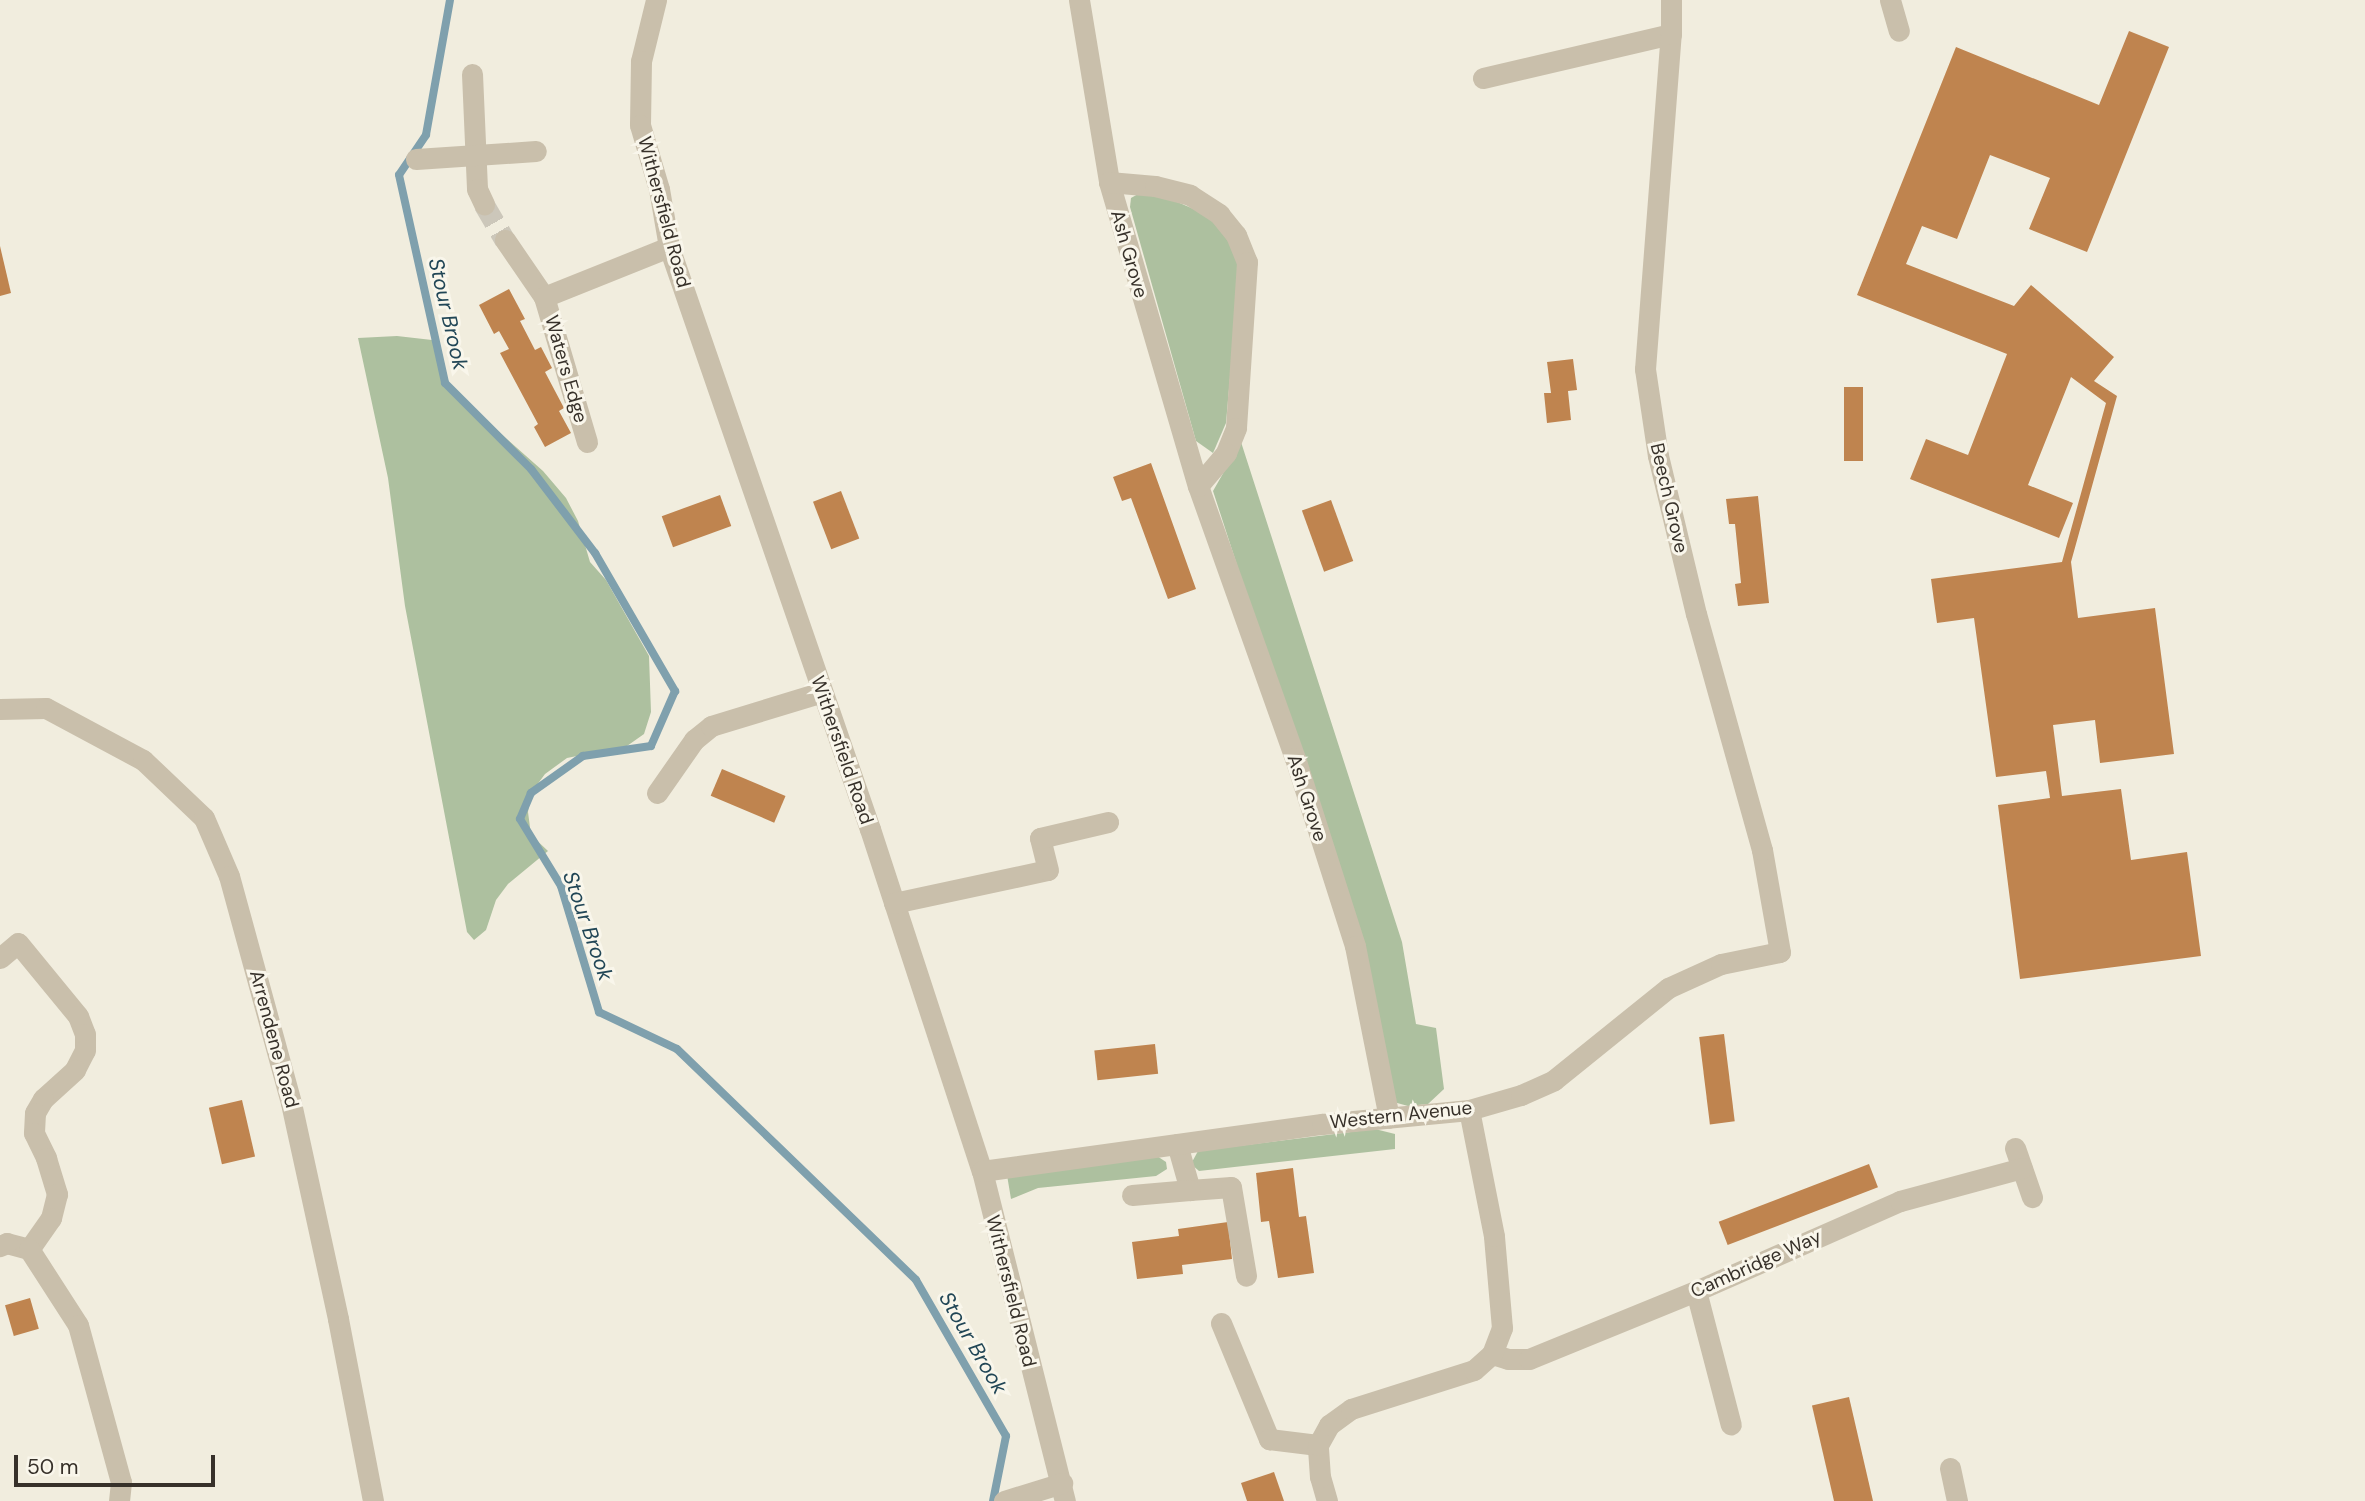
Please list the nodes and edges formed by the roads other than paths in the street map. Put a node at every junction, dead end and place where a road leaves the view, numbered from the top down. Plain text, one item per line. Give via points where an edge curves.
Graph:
1 (656, 0) edge
2 (1079, 0) edge
3 (1671, 0) edge
4 (1890, 0) edge
5 (1899, 31) dead end
6 (1671, 34) junction
7 (472, 74) dead end
8 (1483, 78) dead end
9 (536, 150) dead end
10 (474, 153) junction
11 (416, 159) dead end
12 (1109, 182) junction
13 (484, 204) tunnel mouth
14 (505, 240) tunnel mouth
15 (669, 247) junction
16 (544, 297) junction
17 (587, 442) dead end
18 (1198, 486) junction
19 (822, 692) junction
20 (0, 709) edge
21 (657, 793) dead end
22 (1108, 822) dead end
23 (894, 903) junction
24 (1780, 952) joint
25 (0, 958) edge
26 (1469, 1110) junction
27 (1389, 1118) junction
28 (1177, 1144) junction
29 (982, 1171) junction
30 (1190, 1190) junction
31 (1132, 1195) dead end
32 (2032, 1197) dead end
33 (0, 1246) edge
34 (29, 1249) junction
35 (1246, 1276) dead end
36 (1696, 1292) junction
37 (1221, 1323) dead end
38 (1492, 1354) junction
39 (1731, 1425) dead end
40 (1318, 1445) junction
41 (1950, 1468) dead end
42 (1064, 1492) edge
43 (1012, 1498) edge
44 (119, 1501) edge
45 (373, 1501) edge
46 (1327, 1501) edge
47 (1957, 1501) edge

1 - 15 street, Withersfield Road via 641,61 640,125 659,189
2 - 12 street, Ash Grove
3 - 6 street, Beech Grove
4 - 5 street
6 - 8 street
6 - 24 street, Beech Grove via 1645,369 1658,456 1696,614 1762,850
7 - 10 street
9 - 10 street
10 - 11 street
10 - 13 street via 477,188
12 - 18 street, Ash Grove
12 - 18 street, Ash Grove via 1190,195 1219,214 1236,235 1247,262 1236,428 1226,453
14 - 16 street, Waters Edge
15 - 16 street, Waters Edge
15 - 19 street, Withersfield Road
16 - 17 street, Waters Edge
18 - 27 street, Ash Grove via 1295,758 1355,946
19 - 21 street via 711,726 694,740
19 - 23 street, Withersfield Road
20 - 45 street, Arrendene Road via 46,708 143,760 204,818 229,876 291,1103
22 - 23 street via 1040,838 1048,870
23 - 29 street, Withersfield Road
24 - 26 street, Western Avenue via 1721,964 1668,988 1554,1080
25 - 34 street via 18,943 78,1016 85,1034 85,1050 75,1070 43,1099 36,1113 34,1133 57,1194 51,1218
26 - 27 street, Western Avenue
26 - 38 street via 1502,1300 1502,1328
27 - 28 street, Western Avenue
28 - 29 street, Western Avenue
28 - 30 street
29 - 42 street, Withersfield Road
30 - 31 street
30 - 35 street via 1231,1187
32 - 36 street, Cambridge Way via 2019,1158 1900,1201
33 - 34 street via 7,1243
34 - 44 street via 78,1325 121,1482
36 - 38 street, Cambridge Way via 1529,1359
36 - 39 street
37 - 40 street via 1269,1439
38 - 40 street via 1474,1370 1351,1409 1329,1425
40 - 46 street
41 - 47 street
42 - 43 street

